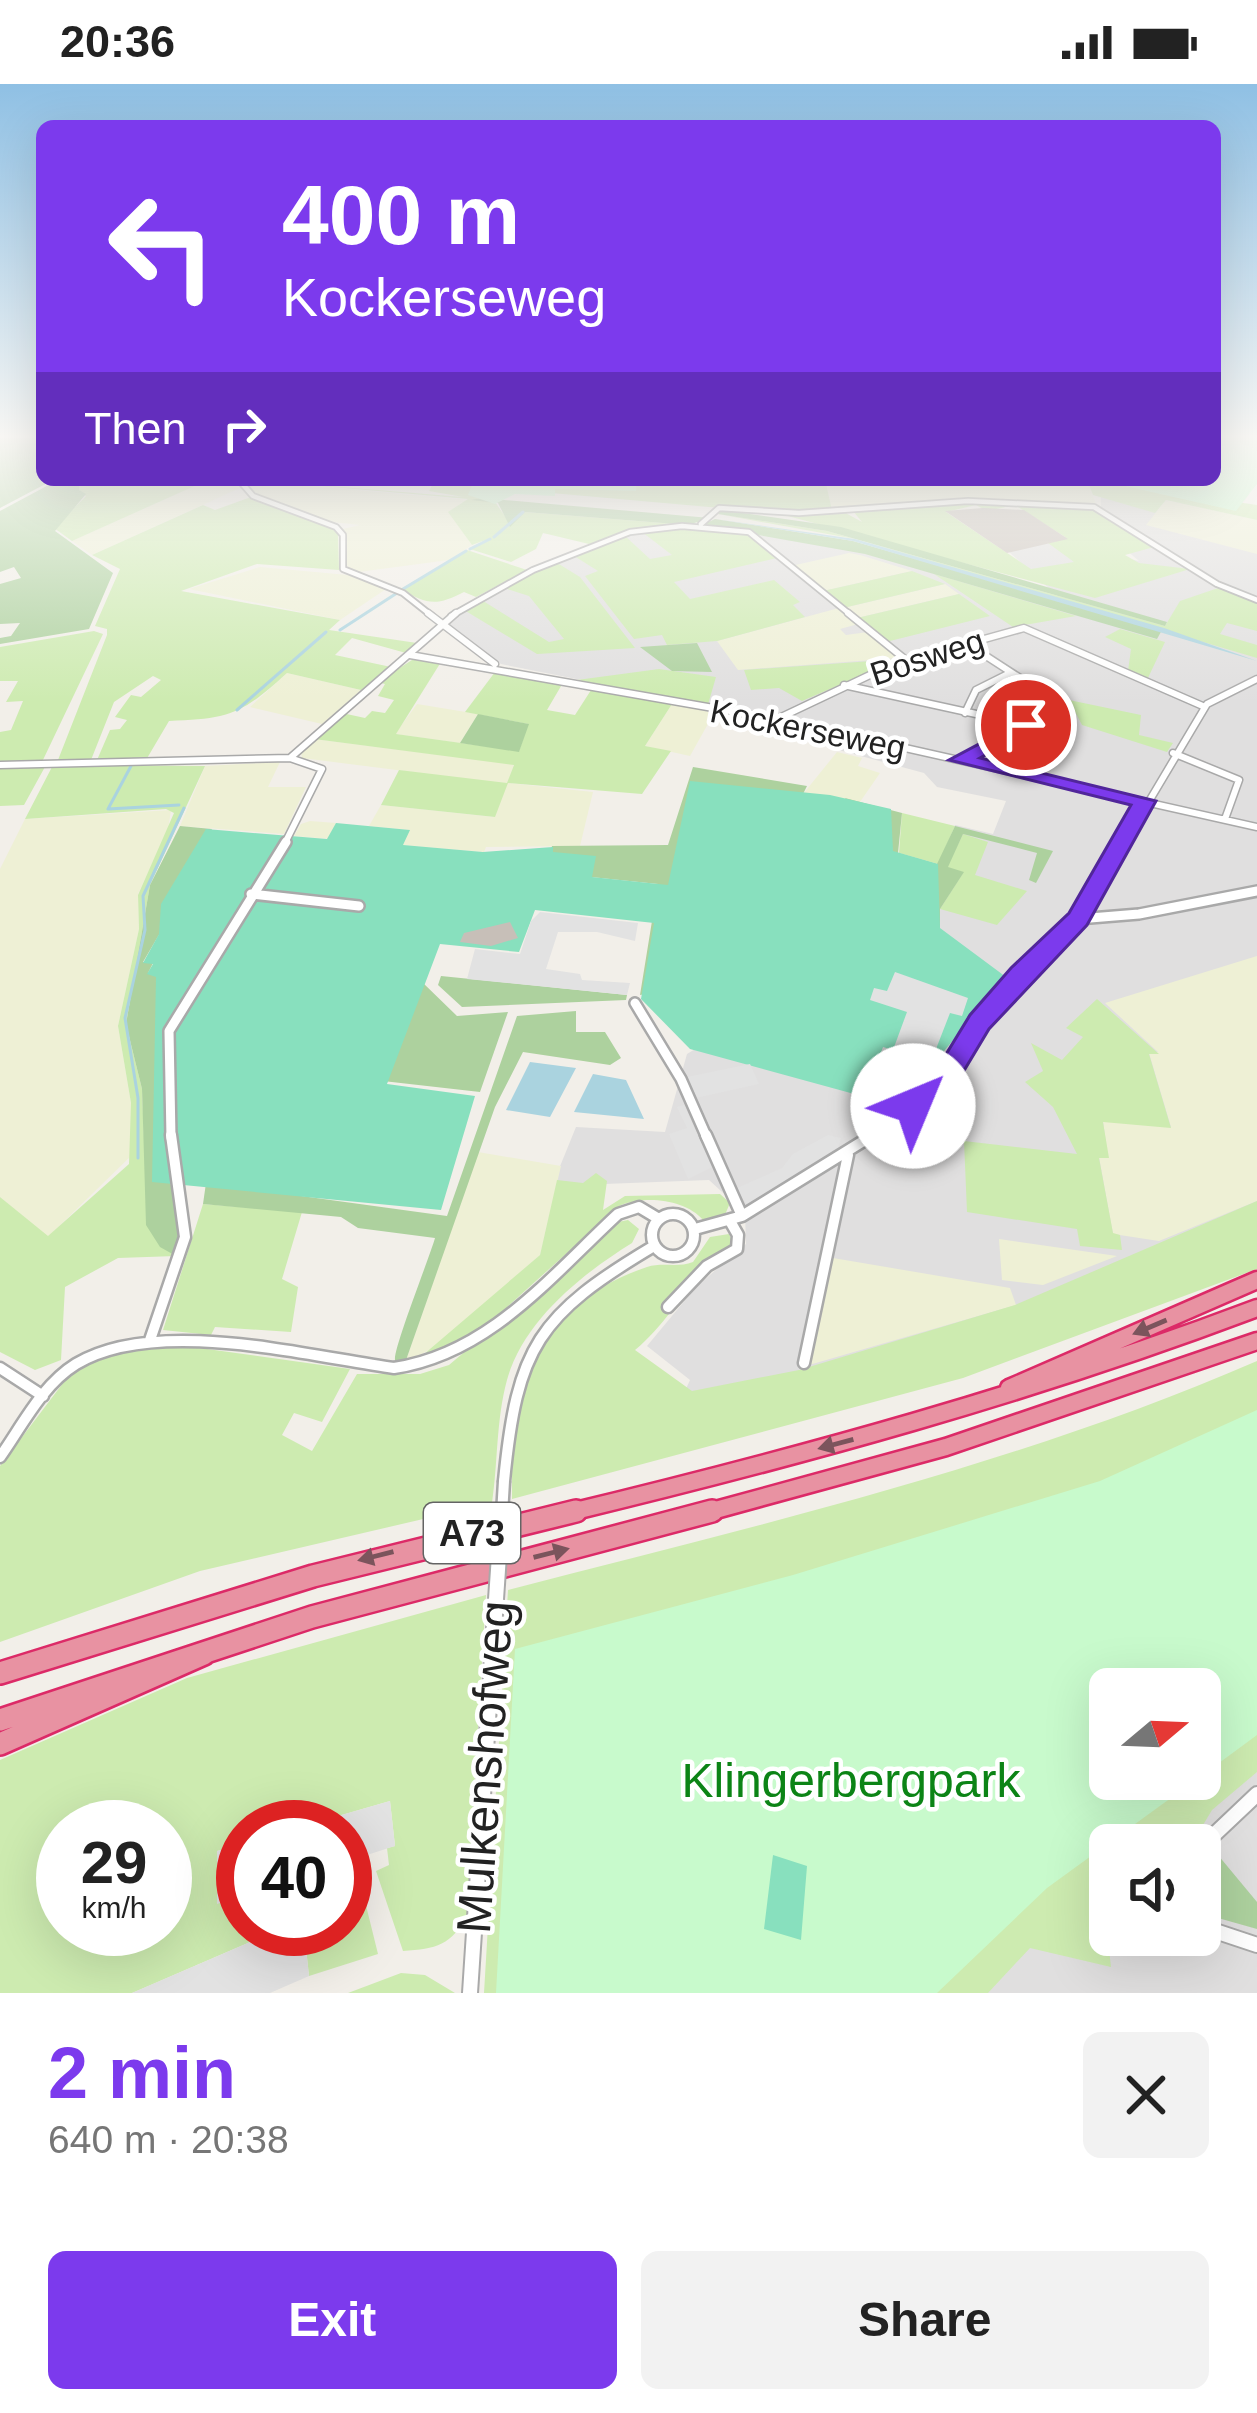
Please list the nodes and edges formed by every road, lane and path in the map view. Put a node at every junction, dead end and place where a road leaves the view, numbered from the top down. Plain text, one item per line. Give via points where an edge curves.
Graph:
1 (328, 524) edge
2 (698, 524) edge
3 (1119, 524) edge
4 (696, 526) junction
5 (1257, 600) edge
6 (440, 623) junction
7 (966, 643) junction
8 (409, 655) junction
9 (906, 660) junction
10 (499, 667) junction
11 (1010, 673) junction
12 (1257, 679) edge
13 (844, 685) junction
14 (1040, 691) dead end
15 (1205, 707) junction
16 (965, 713) junction
17 (776, 719) junction
18 (1046, 726) dead end
19 (1018, 729) junction
20 (1173, 753) junction
21 (290, 758) junction
22 (960, 760) junction
23 (0, 765) edge
24 (1144, 801) junction
25 (1225, 819) junction
26 (1257, 826) edge
27 (1257, 891) edge
28 (251, 894) junction
29 (358, 906) dead end
30 (1078, 919) junction
31 (635, 1003) dead end
32 (848, 1155) junction
33 (659, 1219) junction
34 (736, 1219) junction
35 (695, 1229) junction
36 (654, 1246) junction
37 (1257, 1280) edge
38 (668, 1307) dead end
39 (1257, 1308) edge
40 (150, 1340) junction
41 (1257, 1341) edge
42 (804, 1363) dead end
43 (0, 1368) edge
44 (43, 1396) junction
45 (950, 1414) junction
46 (0, 1457) edge
47 (235, 1637) junction
48 (0, 1673) edge
49 (0, 1720) edge
50 (0, 1744) edge
51 (1257, 1794) edge
52 (1221, 1828) edge
53 (1221, 1933) edge
54 (1257, 1945) edge
55 (470, 1993) edge

1 - 6 street, Kockerseweg via 343,536 344,569 403,593
2 - 4 street
3 - 5 street
4 - 6 street via 596,543
4 - 9 street via 748,532
6 - 8 street
6 - 10 street, Kockerseweg
7 - 9 street, Bosweg
7 - 11 street
7 - 15 street, Bosweg via 1041,631
8 - 10 street, Kockerseweg
8 - 21 street
9 - 13 street, Bosweg
10 - 17 street, Kockerseweg
11 - 14 street
11 - 16 street via 976,690
12 - 15 street
13 - 16 street
13 - 17 street, Bosweg
15 - 20 street
16 - 19 street
17 - 22 street, Kockerseweg
18 - 19 street
19 - 22 street
20 - 24 street
20 - 25 street via 1240,779
21 - 23 street
21 - 28 street via 322,769
22 - 24 street, Kockerseweg
24 - 25 street, Kockerseweg
24 - 30 street
25 - 26 street, Kockerseweg
27 - 30 street
28 - 29 street
28 - 40 street via 170,1031 172,1171 185,1237
30 - 32 street via 993,1006 946,1077
31 - 34 street via 681,1079
32 - 34 street
32 - 42 street
33 - 35 street via 680,1216
33 - 36 street
33 - 40 street via 639,1207 618,1214 466,1350 434,1364 394,1368
34 - 35 street
34 - 38 street via 737,1249 707,1266
35 - 36 street via 692,1247 680,1255
36 - 55 street, Mulkenshofweg, bridge via 569,1301 528,1349 509,1408
37 -> 45 highway, A73
39 - 45 highway, A73
40 - 44 street via 97,1352
47 -> 41 highway, A73 via 963,1444
43 - 44 street
44 - 46 street
45 -> 48 highway, A73 via 274,1582
47 - 49 highway, A73
47 - 50 highway, A73
51 - 52 street
53 - 54 street

